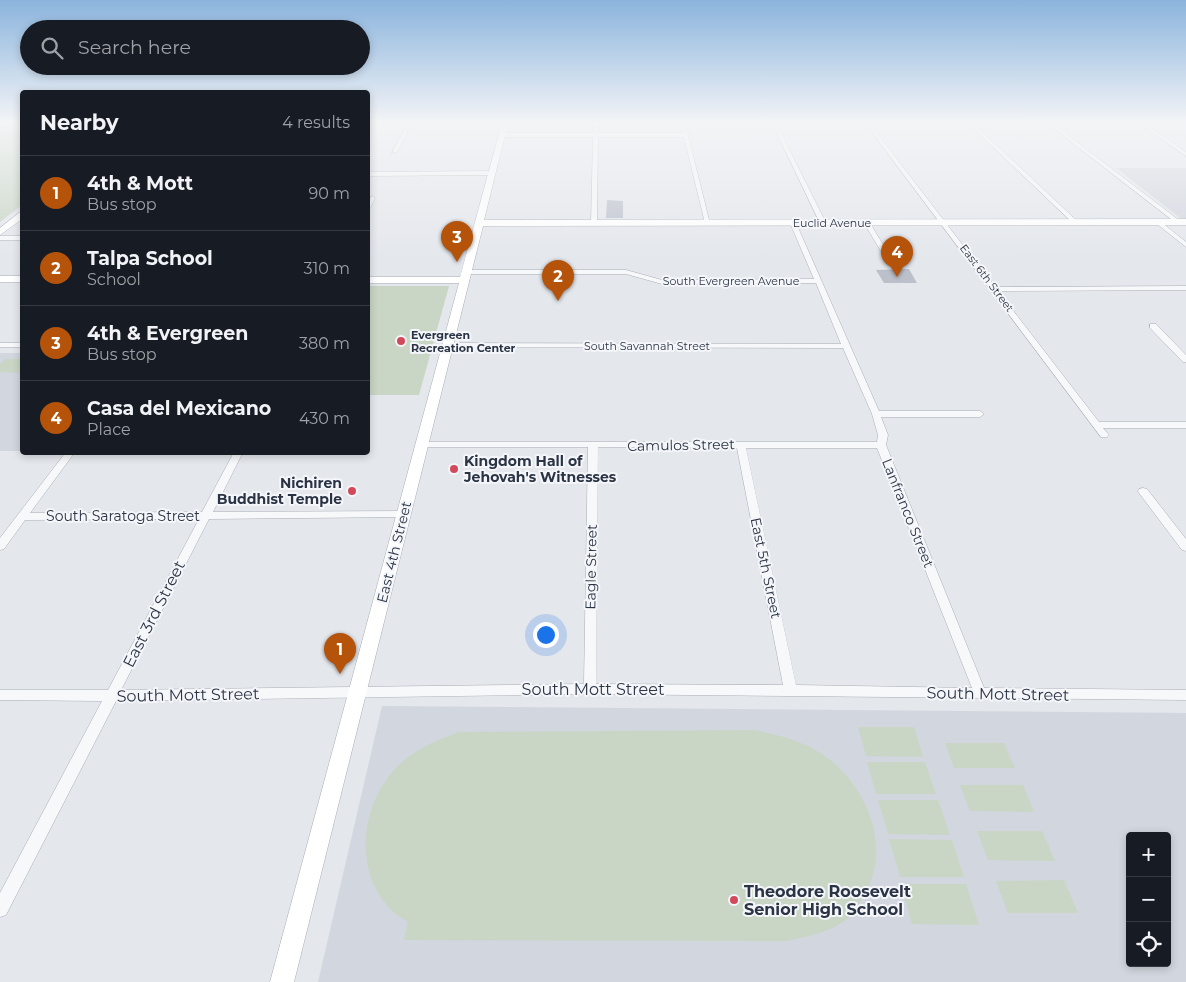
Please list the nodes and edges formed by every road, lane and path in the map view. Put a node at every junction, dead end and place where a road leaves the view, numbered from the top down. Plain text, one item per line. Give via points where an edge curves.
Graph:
1 (493, 169) edge
2 (595, 169) edge
3 (694, 169) edge
4 (796, 169) edge
5 (903, 169) edge
6 (1019, 169) edge
7 (1111, 169) edge
8 (492, 173) junction
9 (370, 174) edge
10 (372, 198) dead end
11 (370, 202) edge
12 (20, 218) edge
13 (1182, 222) edge
14 (479, 223) junction
15 (708, 223) junction
16 (794, 223) junction
17 (823, 223) junction
18 (867, 223) junction
19 (945, 223) junction
20 (1076, 223) junction
21 (1158, 223) junction
22 (594, 224) junction
23 (0, 232) edge
24 (0, 238) edge
25 (20, 238) edge
26 (1186, 245) edge
27 (891, 263) dead end
28 (465, 276) junction
29 (0, 279) edge
30 (20, 279) edge
31 (370, 280) edge
32 (817, 280) junction
33 (1186, 288) edge
34 (995, 289) junction
35 (1153, 326) dead end
36 (0, 345) edge
37 (447, 345) junction
38 (20, 346) edge
39 (848, 346) junction
40 (1186, 360) edge
41 (876, 414) junction
42 (980, 414) dead end
43 (1097, 425) junction
44 (1186, 426) edge
45 (1104, 435) dead end
46 (421, 444) junction
47 (741, 444) junction
48 (593, 446) junction
49 (881, 446) junction
50 (69, 455) edge
51 (237, 455) edge
52 (1143, 491) dead end
53 (403, 514) junction
54 (205, 515) junction
55 (23, 517) junction
56 (0, 546) edge
57 (1186, 546) edge
58 (590, 688) junction
59 (791, 691) junction
60 (358, 692) junction
61 (980, 693) junction
62 (0, 695) edge
63 (1186, 696) edge
64 (111, 697) junction
65 (0, 909) edge
66 (282, 982) edge

1 - 8 main road, East 4th Street
2 - 22 street
3 - 15 street
4 - 17 street
5 - 19 street, East 6th Street
6 - 20 street
7 - 13 street
8 - 9 street
8 - 14 main road, East 4th Street
10 - 11 street
12 - 23 main road
13 - 21 main road, Euclid Avenue
14 - 22 main road, Euclid Avenue
14 - 28 main road, East 4th Street
15 - 16 main road, Euclid Avenue
15 - 22 main road, Euclid Avenue
16 - 17 main road, Euclid Avenue
16 - 32 street, Lanfranco Street
17 - 18 main road, Euclid Avenue
18 - 19 main road, Euclid Avenue
18 - 27 street
19 - 20 main road, Euclid Avenue
19 - 34 street, East 6th Street
20 - 21 main road, Euclid Avenue
21 - 26 street
24 - 25 street
28 - 31 main road, South Evergreen Avenue
28 - 32 street, South Evergreen Avenue via 626,272 662,282
28 - 37 main road, East 4th Street
29 - 30 main road
32 - 39 street, Lanfranco Street
33 - 34 street
34 - 43 street, East 6th Street
35 - 40 street
36 - 38 street
37 - 39 street, South Savannah Street
37 - 46 main road, East 4th Street
39 - 41 street, Lanfranco Street
41 - 42 street
41 - 49 street, Lanfranco Street via 883,435
43 - 44 street
43 - 45 street, East 6th Street
46 - 48 street, Camulos Street
46 - 53 main road, East 4th Street
47 - 48 street, Camulos Street
47 - 49 street, Camulos Street
47 - 59 street, East 5th Street
48 - 58 street, Eagle Street
49 - 61 street, Lanfranco Street
50 - 55 street
51 - 54 street, East 3rd Street
52 - 57 street
53 - 54 street, South Saratoga Street
53 - 60 main road, East 4th Street
54 - 55 street, South Saratoga Street
54 - 64 street, East 3rd Street
55 - 56 street
58 - 59 street, South Mott Street
58 - 60 street, South Mott Street
59 - 61 street, South Mott Street
60 - 64 street, South Mott Street
60 - 66 main road, East 4th Street
61 - 63 street, South Mott Street
62 - 64 street, South Mott Street
64 - 65 street, East 3rd Street

